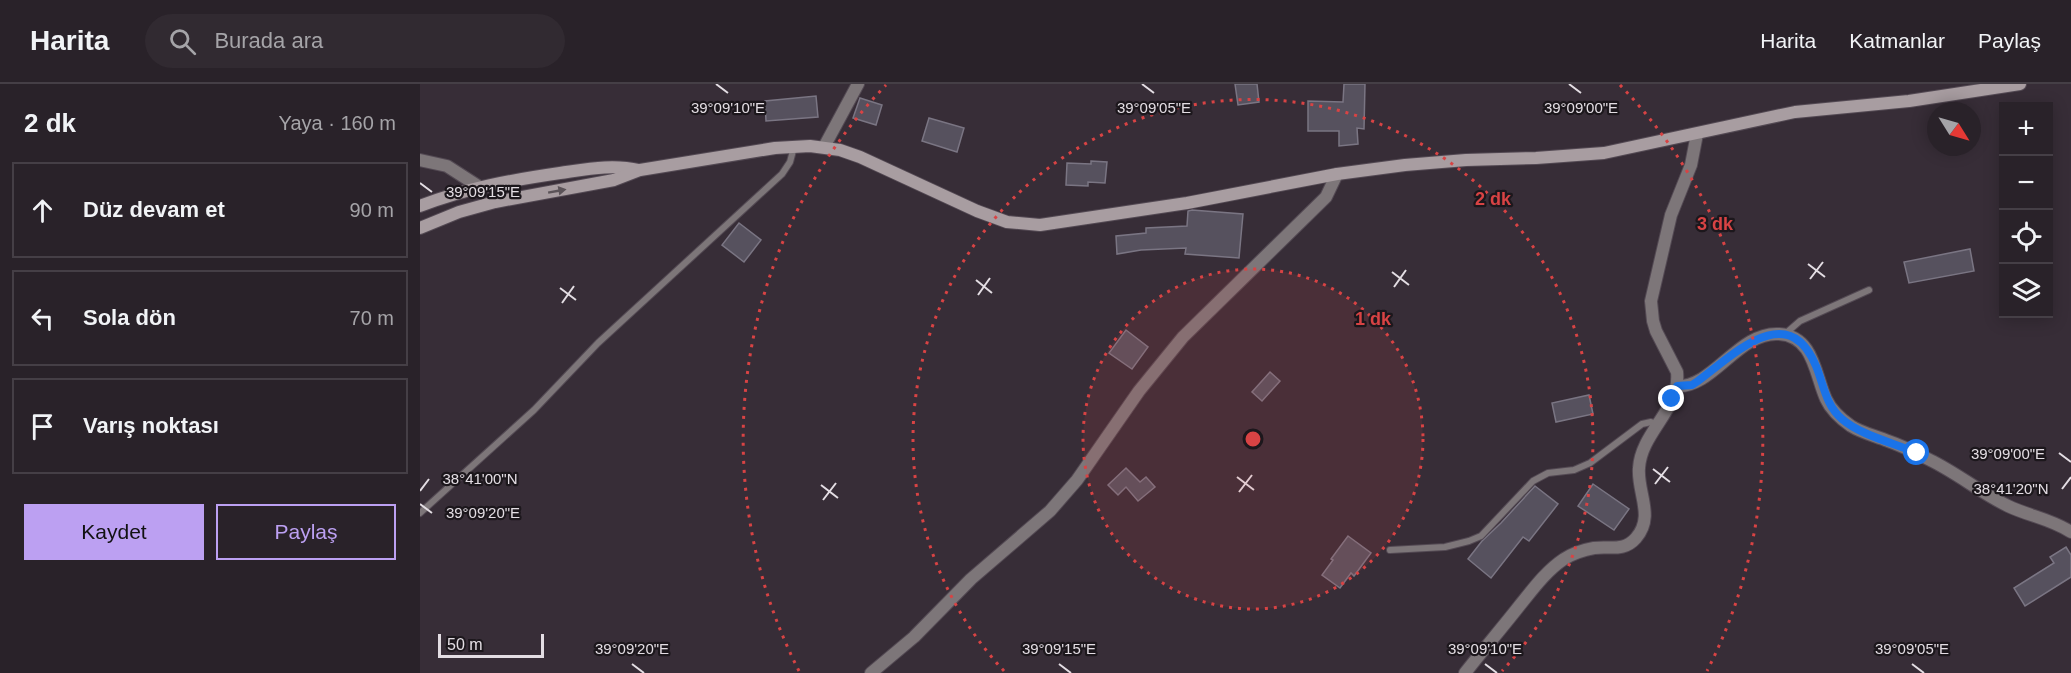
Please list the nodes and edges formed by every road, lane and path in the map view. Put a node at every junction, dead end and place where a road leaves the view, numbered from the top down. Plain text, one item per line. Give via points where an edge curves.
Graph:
1 (858, 84) edge
2 (2020, 84) edge
3 (1697, 134) junction
4 (794, 147) junction
5 (824, 147) junction
6 (420, 160) edge
7 (640, 170) junction
8 (1337, 174) junction
9 (478, 186) junction
10 (420, 206) edge
11 (420, 228) edge
12 (1869, 290) dead end
13 (1785, 334) junction
14 (1677, 386) junction
15 (1657, 424) junction
16 (420, 513) edge
17 (2071, 532) edge
18 (1390, 550) dead end
19 (871, 673) edge
20 (1465, 673) edge

1 - 5 street
2 - 3 street via 1909,101 1795,112
3 - 8 street via 1604,153 1466,160
3 - 14 street via 1691,165 1671,215 1652,301 1653,321 1677,372
4 - 5 street
4 - 7 street
4 - 16 lane via 782,174 598,343 526,418
5 - 8 street via 860,157 977,211 1024,225 1187,203
6 - 9 street via 447,166
7 - 9 street via 619,166
11 -> 7 street via 495,202 614,180
8 - 19 street via 1326,197 1160,363 1077,480 1050,511
9 - 10 street
12 - 13 lane via 1800,321
13 - 14 street via 1761,336 1692,385
13 - 17 street via 1800,342 1811,356 1826,400 1852,427 1917,453 1992,498
14 - 15 street
15 - 18 lane via 1642,424 1590,463 1574,470 1548,473 1533,481 1481,536 1445,547
15 - 20 street via 1643,448 1639,467 1646,510 1639,534 1622,548 1584,550 1557,564

